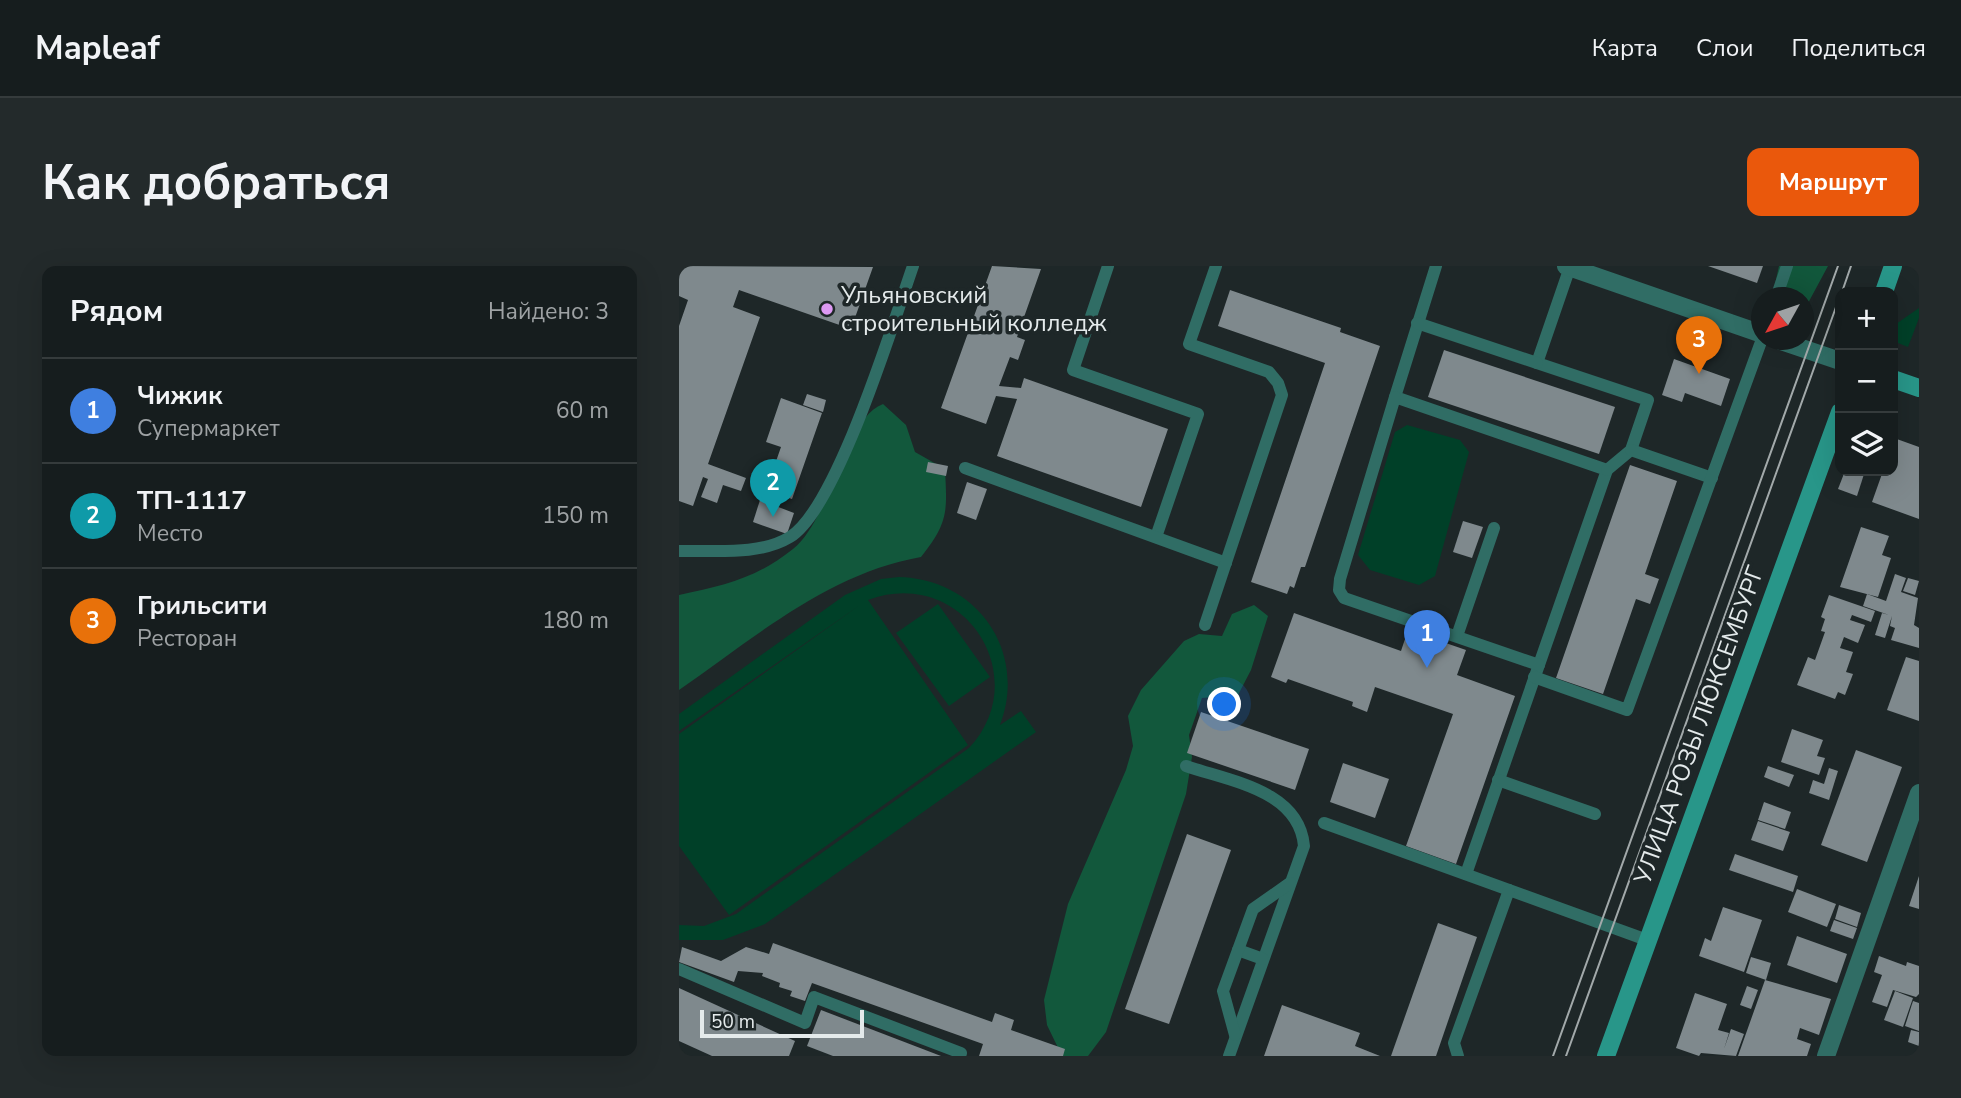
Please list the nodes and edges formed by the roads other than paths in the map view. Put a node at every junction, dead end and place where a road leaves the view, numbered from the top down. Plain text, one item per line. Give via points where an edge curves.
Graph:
1 (913, 266) edge
2 (1108, 266) edge
3 (1216, 266) edge
4 (1436, 266) edge
5 (1787, 266) edge
6 (1893, 266) edge
7 (1568, 267) edge
8 (1780, 287) edge
9 (1886, 287) edge
10 (1417, 323) junction
11 (1751, 330) edge
12 (1758, 350) edge
13 (1808, 350) edge
14 (1835, 359) edge
15 (1537, 363) junction
16 (1898, 381) edge
17 (1919, 388) edge
18 (1395, 397) junction
19 (1840, 413) edge
20 (1631, 450) junction
21 (965, 468) dead end
22 (1607, 470) junction
23 (1712, 478) junction
24 (1494, 528) dead end
25 (1156, 537) junction
26 (679, 551) edge
27 (1226, 563) junction
28 (1205, 625) dead end
29 (1457, 636) junction
30 (1537, 671) junction
31 (1186, 766) dead end
32 (1498, 780) junction
33 (1919, 793) edge
34 (1595, 814) dead end
35 (1324, 823) dead end
36 (1466, 874) junction
37 (1291, 882) junction
38 (1509, 890) junction
39 (1647, 940) junction
40 (1238, 950) junction
41 (1263, 959) junction
42 (679, 969) edge
43 (1235, 1035) junction
44 (960, 1056) edge
45 (1229, 1056) edge
46 (1458, 1056) edge
47 (1606, 1056) edge
48 (1826, 1056) edge

1 - 26 lane via 864,405 826,492 806,523 766,548
2 - 25 lane via 1073,370 1198,414
3 - 27 lane via 1189,344 1269,372 1282,395
4 - 10 lane
5 - 8 lane
6 - 9 main road
7 - 11 street
7 - 15 lane
10 - 15 lane
10 - 18 lane
12 - 23 lane
13 - 14 street
15 - 20 lane via 1648,400
16 - 17 main road
18 - 22 lane
18 - 29 lane via 1339,590 1344,598
19 - 39 main road, УЛИЦА РОЗЫ ЛЮКСЕМБУРГ
20 - 22 lane
20 - 23 lane
21 - 25 lane
22 - 30 lane
23 - 30 lane via 1627,710
24 - 29 lane
25 - 27 lane
27 - 28 lane
29 - 30 lane
30 - 32 lane
31 - 37 lane via 1272,796 1283,805 1304,846
32 - 34 lane
32 - 36 lane
33 - 48 street
35 - 36 lane
36 - 38 lane
37 - 40 lane via 1253,909
37 - 41 lane
38 - 39 lane
38 - 46 lane via 1454,1043
39 - 47 main road, УЛИЦА РОЗЫ ЛЮКСЕМБУРГ
40 - 41 lane
40 - 43 lane via 1223,991
41 - 43 lane
42 - 44 lane via 805,1023 814,997
43 - 45 lane

